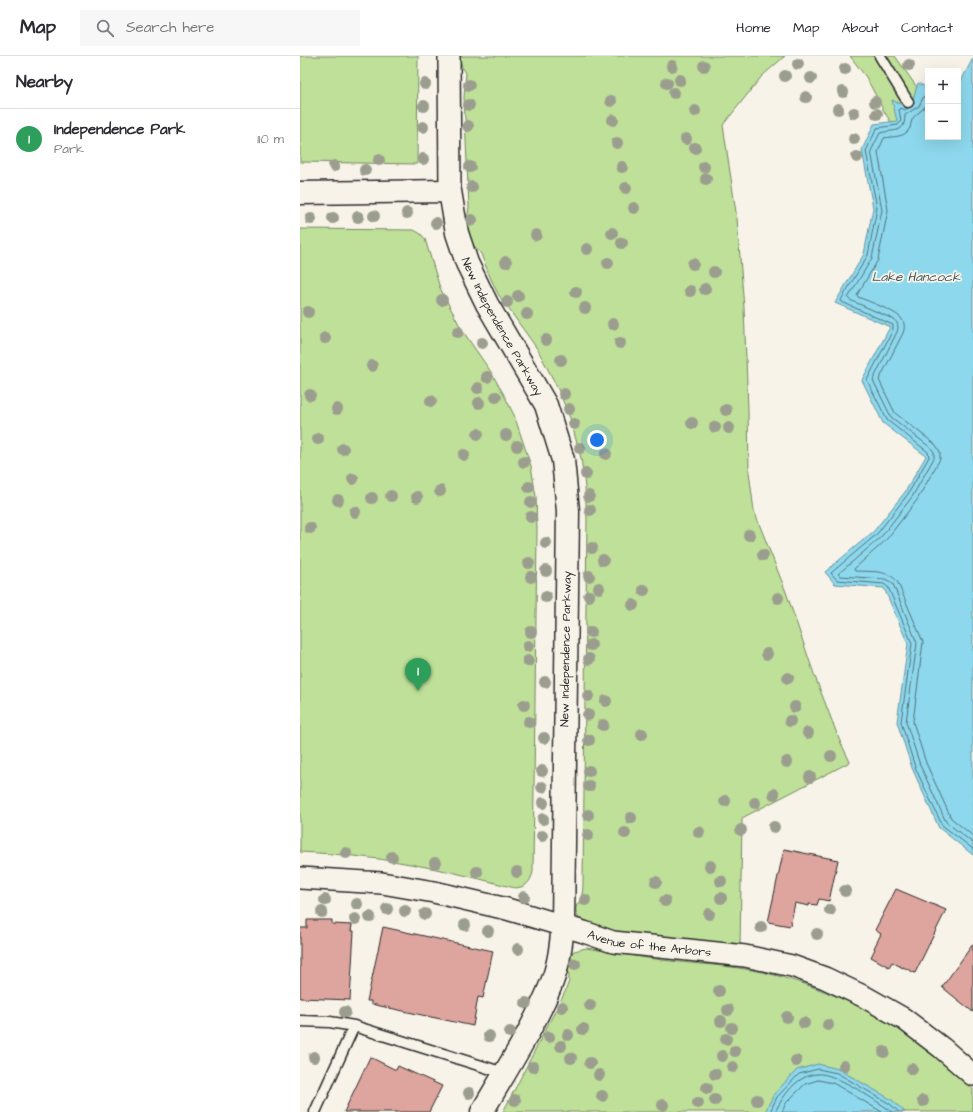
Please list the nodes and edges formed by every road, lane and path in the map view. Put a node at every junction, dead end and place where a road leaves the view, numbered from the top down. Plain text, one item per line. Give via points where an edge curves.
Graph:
1 (449, 56) edge
2 (880, 56) edge
3 (908, 102) dead end
4 (450, 192) junction
5 (300, 193) edge
6 (300, 878) edge
7 (563, 925) junction
8 (300, 1022) edge
9 (354, 1026) junction
10 (504, 1073) junction
11 (973, 1075) edge
12 (315, 1112) edge
13 (482, 1112) edge

1 - 4 street, New Independence Parkway
2 - 3 lane
4 - 5 street
4 - 7 street, New Independence Parkway via 456,234 467,263 487,304 546,405 562,460 568,510
6 - 7 street, Avenue of the Arbors via 382,883 434,892
7 - 10 street, New Independence Parkway via 560,956 552,982 535,1020
7 - 11 street, Avenue of the Arbors via 613,942 745,956 792,966 825,978 904,1019
8 - 9 lane via 330,1022
9 - 10 lane
9 - 12 lane
10 - 13 street, New Independence Parkway

